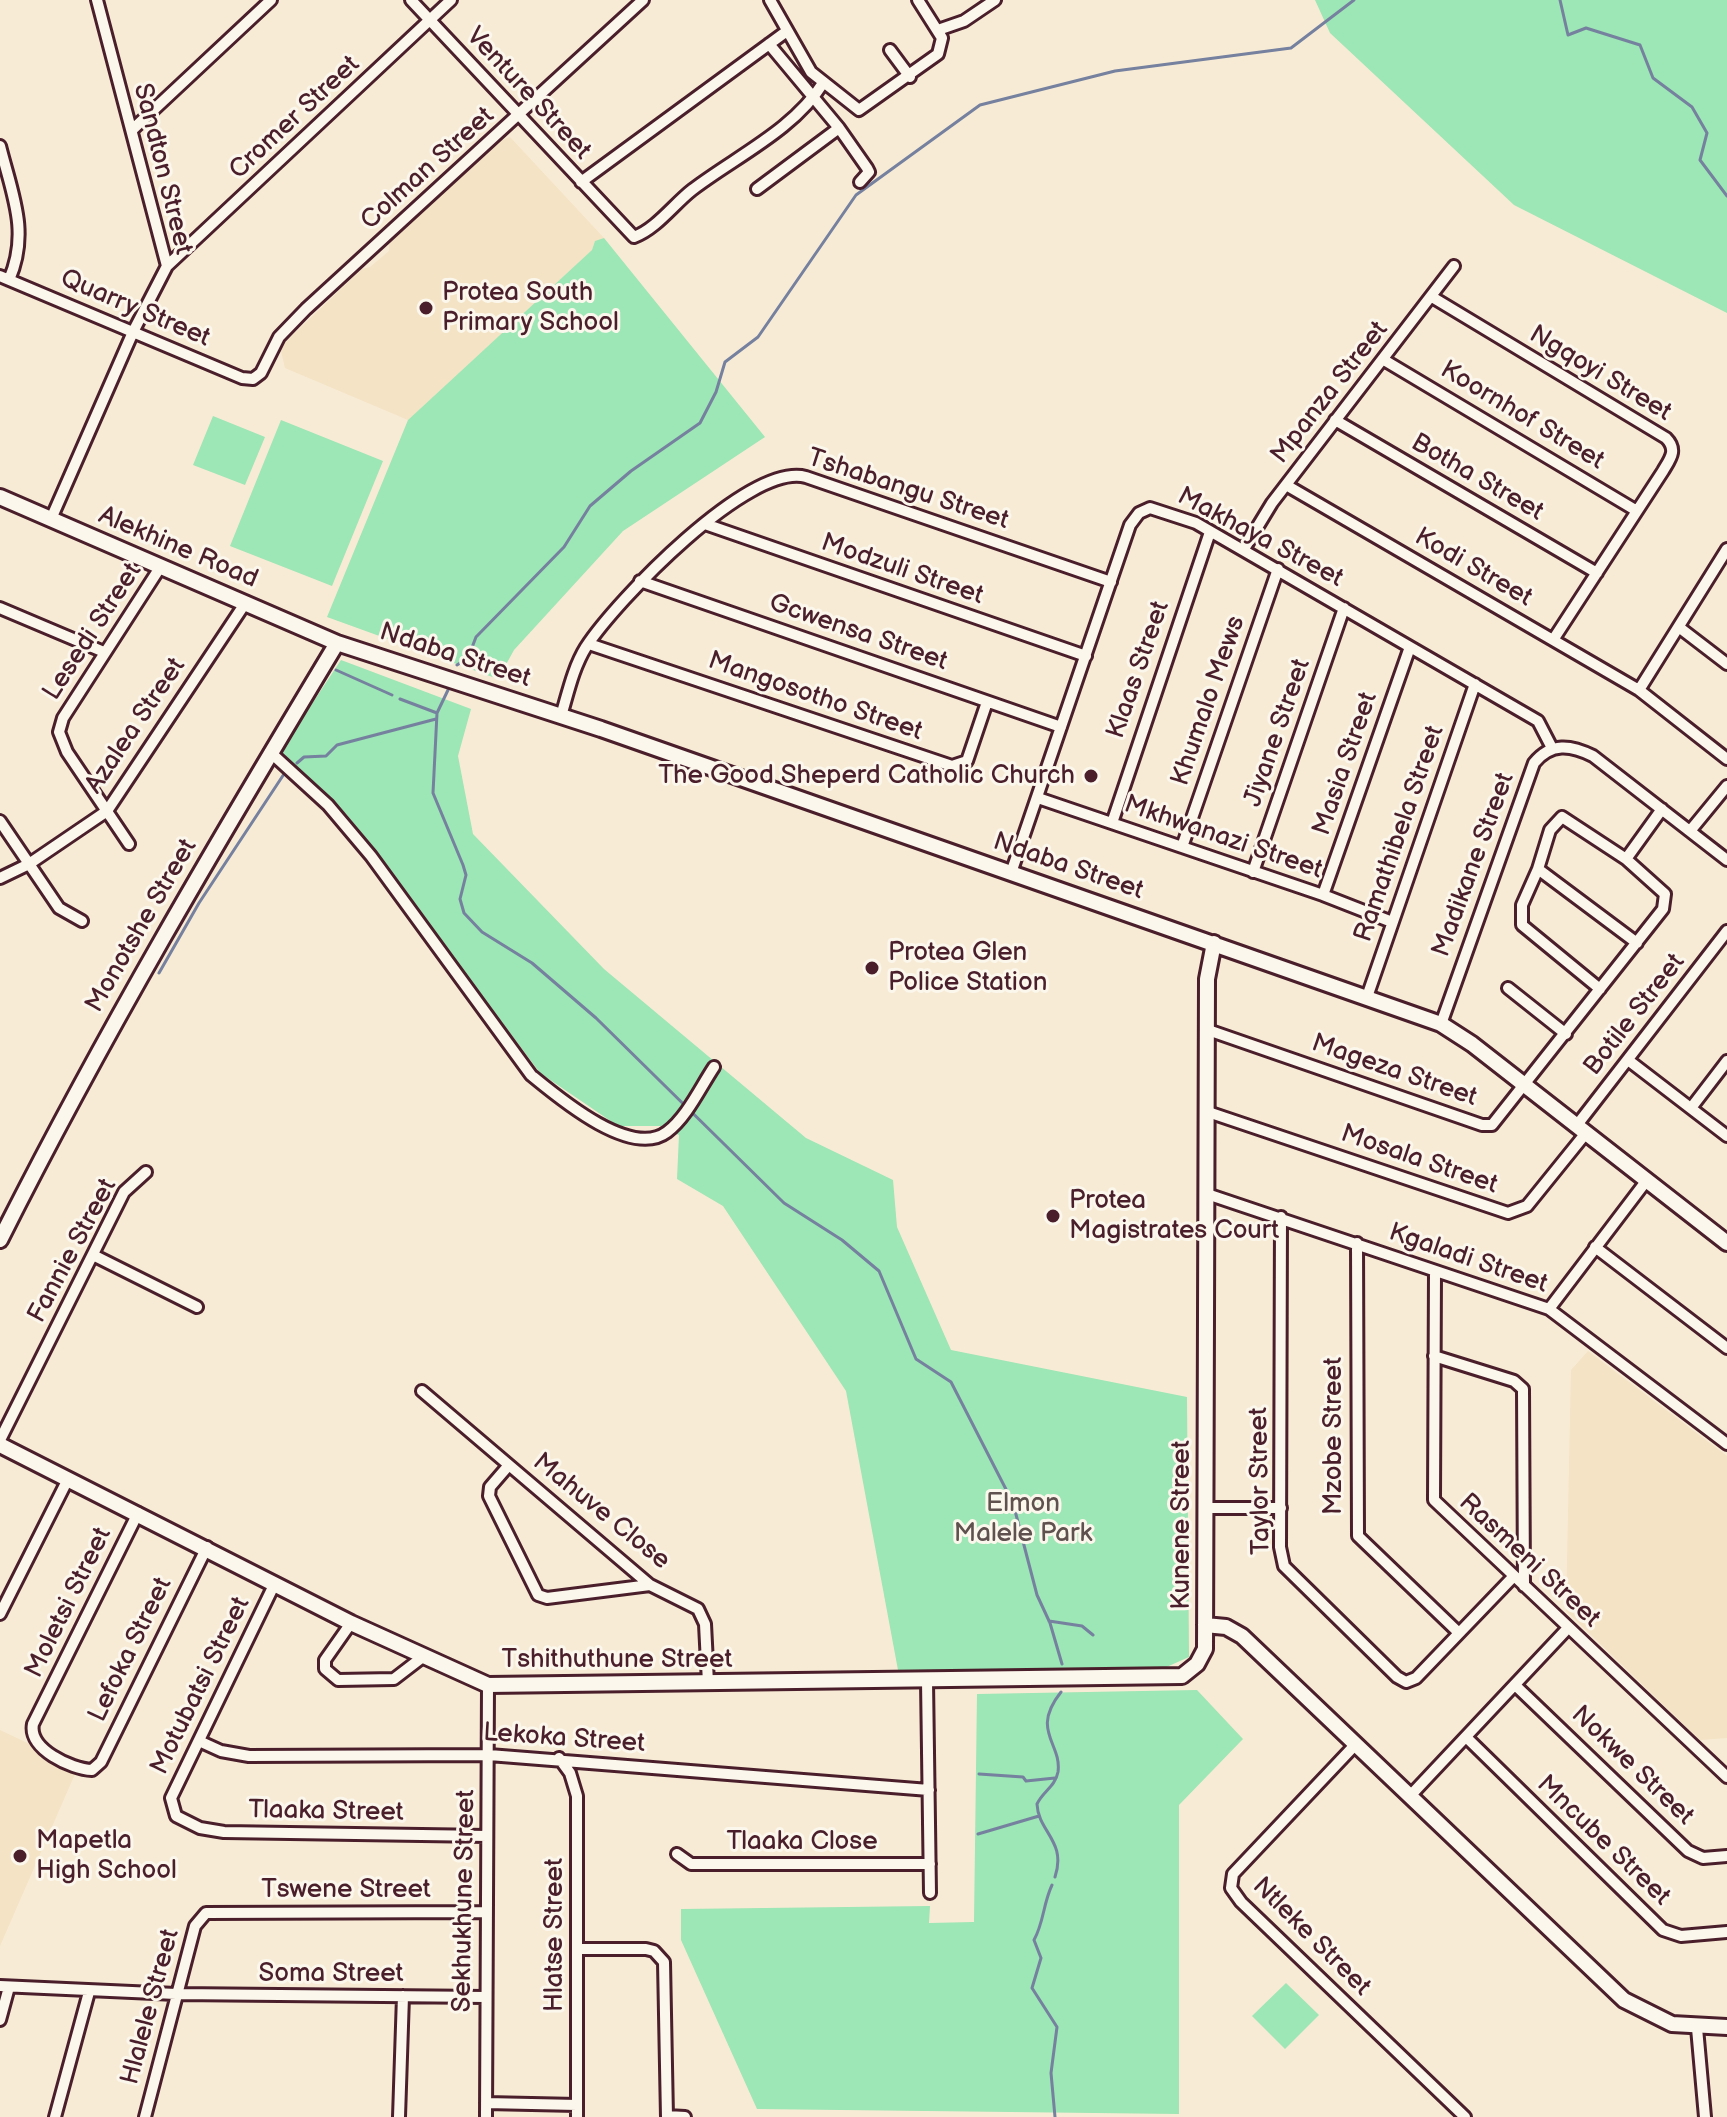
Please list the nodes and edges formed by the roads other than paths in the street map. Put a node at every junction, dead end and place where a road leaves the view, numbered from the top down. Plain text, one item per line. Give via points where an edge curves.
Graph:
1 (97, 0) edge
2 (271, 0) edge
3 (411, 0) edge
4 (451, 0) edge
5 (643, 0) edge
6 (770, 0) edge
7 (918, 0) edge
8 (995, 0) edge
9 (429, 20) junction
10 (938, 30) junction
11 (787, 31) junction
12 (769, 44) junction
13 (890, 50) dead end
14 (910, 77) junction
15 (823, 83) junction
16 (813, 99) junction
17 (522, 115) junction
18 (839, 128) junction
19 (132, 130) junction
20 (0, 146) edge
21 (581, 182) junction
22 (860, 182) dead end
23 (757, 189) dead end
24 (167, 266) junction
25 (1454, 266) dead end
26 (5, 278) edge
27 (1432, 297) junction
28 (133, 332) junction
29 (1384, 360) junction
30 (253, 379) joint
31 (1335, 420) junction
32 (1286, 485) junction
33 (0, 497) edge
34 (1637, 511) junction
35 (51, 519) junction
36 (705, 524) junction
37 (1210, 532) junction
38 (1244, 549) junction
39 (1727, 549) edge
40 (161, 566) junction
41 (1278, 569) junction
42 (1597, 573) junction
43 (640, 581) junction
44 (1111, 582) junction
45 (246, 602) junction
46 (0, 608) edge
47 (1344, 608) junction
48 (1680, 628) junction
49 (1553, 640) junction
50 (337, 643) junction
51 (589, 644) junction
52 (1410, 647) junction
53 (104, 652) junction
54 (1086, 656) junction
55 (1727, 664) edge
56 (1475, 684) junction
57 (1639, 690) junction
58 (987, 702) junction
59 (561, 716) junction
60 (1061, 727) junction
61 (1552, 748) junction
62 (270, 752) junction
63 (1727, 759) edge
64 (1727, 786) edge
65 (1038, 798) junction
66 (1662, 809) junction
67 (107, 811) junction
68 (0, 821) edge
69 (1112, 823) junction
70 (1690, 831) junction
71 (129, 844) dead end
72 (1182, 847) junction
73 (1626, 859) junction
74 (1727, 860) edge
75 (29, 864) junction
76 (1538, 869) junction
77 (1253, 872) junction
78 (1011, 873) junction
79 (0, 878) edge
80 (1323, 895) junction
81 (82, 921) dead end
82 (1392, 922) junction
83 (1727, 931) edge
84 (1214, 943) junction
85 (1637, 943) junction
86 (1508, 988) dead end
87 (1600, 989) junction
88 (1367, 997) junction
89 (1441, 1024) junction
90 (1208, 1030) junction
91 (1566, 1034) junction
92 (1628, 1060) junction
93 (1727, 1061) edge
94 (714, 1067) dead end
95 (1525, 1085) junction
96 (1691, 1108) junction
97 (1208, 1112) junction
98 (1581, 1129) junction
99 (1727, 1136) edge
100 (146, 1172) dead end
101 (1647, 1180) junction
102 (1207, 1194) junction
103 (1281, 1217) junction
104 (0, 1240) edge
105 (1357, 1243) junction
106 (1727, 1243) edge
107 (1595, 1247) junction
108 (93, 1255) junction
109 (1435, 1271) junction
110 (197, 1307) dead end
111 (1549, 1309) junction
112 (1727, 1348) edge
113 (1434, 1356) junction
114 (422, 1391) dead end
115 (0, 1442) edge
116 (1727, 1444) edge
117 (509, 1465) junction
118 (68, 1479) junction
119 (1206, 1508) junction
120 (1281, 1508) junction
121 (138, 1513) junction
122 (207, 1547) junction
123 (1514, 1576) junction
124 (275, 1583) junction
125 (650, 1585) junction
126 (1524, 1586) junction
127 (0, 1614) edge
128 (351, 1623) junction
129 (1205, 1625) junction
130 (1568, 1628) junction
131 (1459, 1633) junction
132 (424, 1656) junction
133 (927, 1681) junction
134 (708, 1683) junction
135 (488, 1685) junction
136 (1515, 1685) junction
137 (1466, 1737) junction
138 (199, 1741) junction
139 (1355, 1745) junction
140 (489, 1755) junction
141 (559, 1758) junction
142 (92, 1770) joint
143 (1727, 1777) edge
144 (929, 1790) junction
145 (1410, 1796) junction
146 (171, 1808) joint
147 (487, 1836) junction
148 (677, 1854) dead end
149 (1727, 1856) edge
150 (930, 1864) junction
151 (930, 1893) dead end
152 (485, 1912) junction
153 (206, 1913) joint
154 (1727, 1932) edge
155 (578, 1949) junction
156 (4, 1986) edge
157 (89, 1992) junction
158 (176, 1994) junction
159 (403, 1996) junction
160 (486, 1997) junction
161 (0, 2020) edge
162 (1727, 2027) edge
163 (1697, 2028) junction
164 (486, 2103) junction
165 (577, 2111) edge
166 (55, 2117) edge
167 (147, 2117) edge
168 (399, 2117) edge
169 (486, 2117) edge
170 (667, 2117) edge
171 (685, 2117) edge
172 (1465, 2117) edge
173 (1705, 2117) edge

1 - 19 street, Sandton Street
2 - 19 street
3 - 9 street, Venture Street
4 - 9 street, Cromer Street
5 - 17 street, Colman Street
6 - 11 street
7 - 10 street
8 - 10 street via 964,21
9 - 17 street, Venture Street
9 - 24 street, Cromer Street
10 - 14 street via 938,54
11 - 12 street
11 - 15 street
12 - 16 street
12 - 21 street
13 - 14 street
14 - 15 street via 861,110
15 - 16 street
16 - 18 street
16 - 21 street, Venture Street via 641,234 631,235
17 - 21 street, Venture Street
17 - 30 street, Colman Street via 288,326
18 - 22 street via 869,172
18 - 23 street
19 - 24 street, Sandton Street
20 - 26 street via 21,234 20,252
24 - 28 street, Sandton Street
25 - 27 street, Mpanza Street
26 - 28 street, Quarry Street
27 - 29 street, Mpanza Street
27 - 34 street, Ngqoyi Street via 1668,440 1671,457
28 - 30 street, Quarry Street
28 - 35 street, Sandton Street
29 - 31 street, Mpanza Street
29 - 34 street, Koornhof Street
31 - 32 street, Mpanza Street
31 - 42 street, Botha Street
32 - 38 street, Mpanza Street
32 - 49 street, Kodi Street
33 - 35 street, Alekhine Road
34 - 42 street, Ngqoyi Street
35 - 40 street, Alekhine Road
36 - 43 street, Tshabangu Street
36 - 44 street, Tshabangu Street via 772,481 794,474
36 - 54 street, Modzuli Street
37 - 38 street, Makhaya Street
37 - 44 street, Makhaya Street via 1170,512 1142,510 1131,522
37 - 69 street, Klaas Street
38 - 41 street, Makhaya Street
39 - 48 street
40 - 45 street, Alekhine Road
40 - 53 street, Lesedi Street
41 - 47 street, Makhaya Street
41 - 72 street, Khumalo Mews
42 - 49 street, Ngqoyi Street
43 - 51 street, Tshabangu Street
43 - 58 street, Gcwensa Street
44 - 54 street, Makhaya Street
45 - 50 street, Alekhine Road
45 - 67 street, Azalea Street
46 - 53 street
47 - 52 street, Makhaya Street
47 - 77 street, Jiyane Street
48 - 55 street
48 - 57 street
49 - 57 street, Kodi Street
50 - 59 street, Ndaba Street
50 - 62 street, Monotshe Street
51 - 58 street, Mangosotho Street via 952,766 967,761
51 - 59 street, Tshabangu Street
52 - 56 street, Makhaya Street
52 - 80 street, Masia Street
53 - 67 street, Lesedi Street via 59,732
54 - 60 street, Makhaya Street
56 - 61 street, Makhaya Street via 1542,724
56 - 82 street, Ramathibela Street
57 - 63 street, Kodi Street
58 - 60 street, Gcwensa Street
59 - 78 street, Ndaba Street
60 - 65 street, Makhaya Street
61 - 66 street via 1573,747 1593,756
61 - 89 street, Madikane Street via 1534,763
62 - 94 street via 328,805 371,856 531,1075 598,1124 649,1140 663,1134 679,1120
62 - 104 street, Monotshe Street via 78,1085
64 - 70 street
65 - 69 street, Mkhwanazi Street
65 - 78 street, Makhaya Street
66 - 70 street
66 - 73 street
67 - 71 street, Lesedi Street
67 - 75 street, Azalea Street
68 - 75 street
69 - 72 street, Mkhwanazi Street
70 - 74 street
72 - 77 street, Mkhwanazi Street
73 - 76 street, Mageza Street via 1562,817 1550,830
73 - 85 street, Mageza Street via 1667,898
75 - 79 street, Azalea Street
75 - 81 street via 59,908
76 - 85 street
76 - 87 street, Mageza Street via 1522,905 1522,925
77 - 80 street, Mkhwanazi Street
78 - 84 street, Ndaba Street
80 - 82 street, Mkhwanazi Street
82 - 88 street, Ramathibela Street
83 - 92 street, Botile Street
84 - 88 street, Ndaba Street
84 - 90 street, Kunene Street via 1208,969
85 - 87 street, Mageza Street
86 - 91 street
87 - 91 street, Mageza Street
88 - 89 street, Ndaba Street
89 - 95 street, Ndaba Street
90 - 95 street, Mageza Street via 1482,1125 1496,1122
90 - 97 street, Kunene Street
91 - 95 street, Mageza Street
92 - 96 street
92 - 98 street, Botile Street
93 - 96 street
95 - 98 street, Ndaba Street
96 - 99 street
97 - 98 street, Mosala Street via 1508,1213 1527,1206
97 - 102 street, Kunene Street
98 - 101 street, Ndaba Street
100 - 108 street, Fannie Street via 124,1192
101 - 106 street, Ndaba Street
101 - 107 street
102 - 103 street, Kgaladi Street
102 - 119 street, Kunene Street
103 - 105 street, Kgaladi Street
103 - 120 street, Taylor Street
105 - 109 street, Kgaladi Street
105 - 131 street, Mzobe Street via 1357,1533
107 - 111 street
107 - 112 street
108 - 110 street
108 - 115 street, Fannie Street
109 - 111 street, Kgaladi Street
109 - 113 street, Rasmeni Street
111 - 116 street, Kgaladi Street
113 - 123 street, Rasmeni Street via 1434,1500
113 - 126 street via 1514,1381 1523,1389
114 - 117 street, Mahuve Close
115 - 118 street, Tshithuthune Street
117 - 125 street, Mahuve Close
117 - 125 street via 490,1487 489,1496 538,1595
118 - 121 street, Tshithuthune Street
118 - 127 street
119 - 120 street
119 - 129 street, Kunene Street
120 - 131 street, Taylor Street via 1284,1566 1400,1680 1415,1679
121 - 122 street, Tshithuthune Street
121 - 142 street, Moletsi Street via 32,1731 37,1746
122 - 124 street, Tshithuthune Street
122 - 142 street, Lefoka Street via 101,1762
123 - 126 street, Rasmeni Street
123 - 131 street, Taylor Street
124 - 128 street, Tshithuthune Street
124 - 138 street, Motubatsi Street
125 - 134 street, Mahuve Close via 701,1612
126 - 130 street, Rasmeni Street
128 - 132 street, Tshithuthune Street
128 - 132 street via 325,1660 325,1669 338,1680 394,1679
129 - 133 street, Tshithuthune Street via 1204,1653 1182,1676
129 - 139 street, Kunene Street via 1226,1627 1242,1636
130 - 136 street
130 - 143 street, Rasmeni Street
132 - 135 street, Tshithuthune Street
133 - 134 street, Tshithuthune Street
133 - 144 street
134 - 135 street, Tshithuthune Street
135 - 140 street, Sekhukhune Street
136 - 137 street
136 - 149 street, Nokwe Street via 1688,1851 1703,1858
137 - 145 street
137 - 154 street, Mncube Street via 1663,1930 1681,1936
138 - 140 street, Lekoka Street via 249,1756
138 - 146 street, Motubatsi Street
139 - 145 street, Kunene Street
139 - 172 street, Ntleke Street via 1233,1874 1231,1888
140 - 141 street, Lekoka Street
140 - 147 street, Sekhukhune Street
141 - 144 street, Lekoka Street
141 - 155 street, Hlatse Street via 577,1796
144 - 150 street
145 - 163 street, Kunene Street via 1624,2000 1655,2018
146 - 147 street, Tlaaka Street via 200,1828 224,1832
147 - 152 street, Sekhukhune Street
148 - 150 street, Tlaaka Close via 691,1864
150 - 151 street
152 - 153 street, Tswene Street
152 - 160 street, Sekhukhune Street
153 - 158 street, Hlalele Street via 195,1926
155 - 165 street, Hlatse Street
155 - 170 street via 646,1949 664,1962
156 - 157 street, Soma Street
156 - 161 street
157 - 158 street, Soma Street
157 - 166 street
158 - 159 street, Soma Street
158 - 167 street, Hlalele Street
159 - 160 street, Soma Street
159 - 168 street
160 - 164 street, Sekhukhune Street
162 - 163 street, Kunene Street
163 - 173 street
164 - 165 street
164 - 169 street, Sekhukhune Street
170 - 171 street

